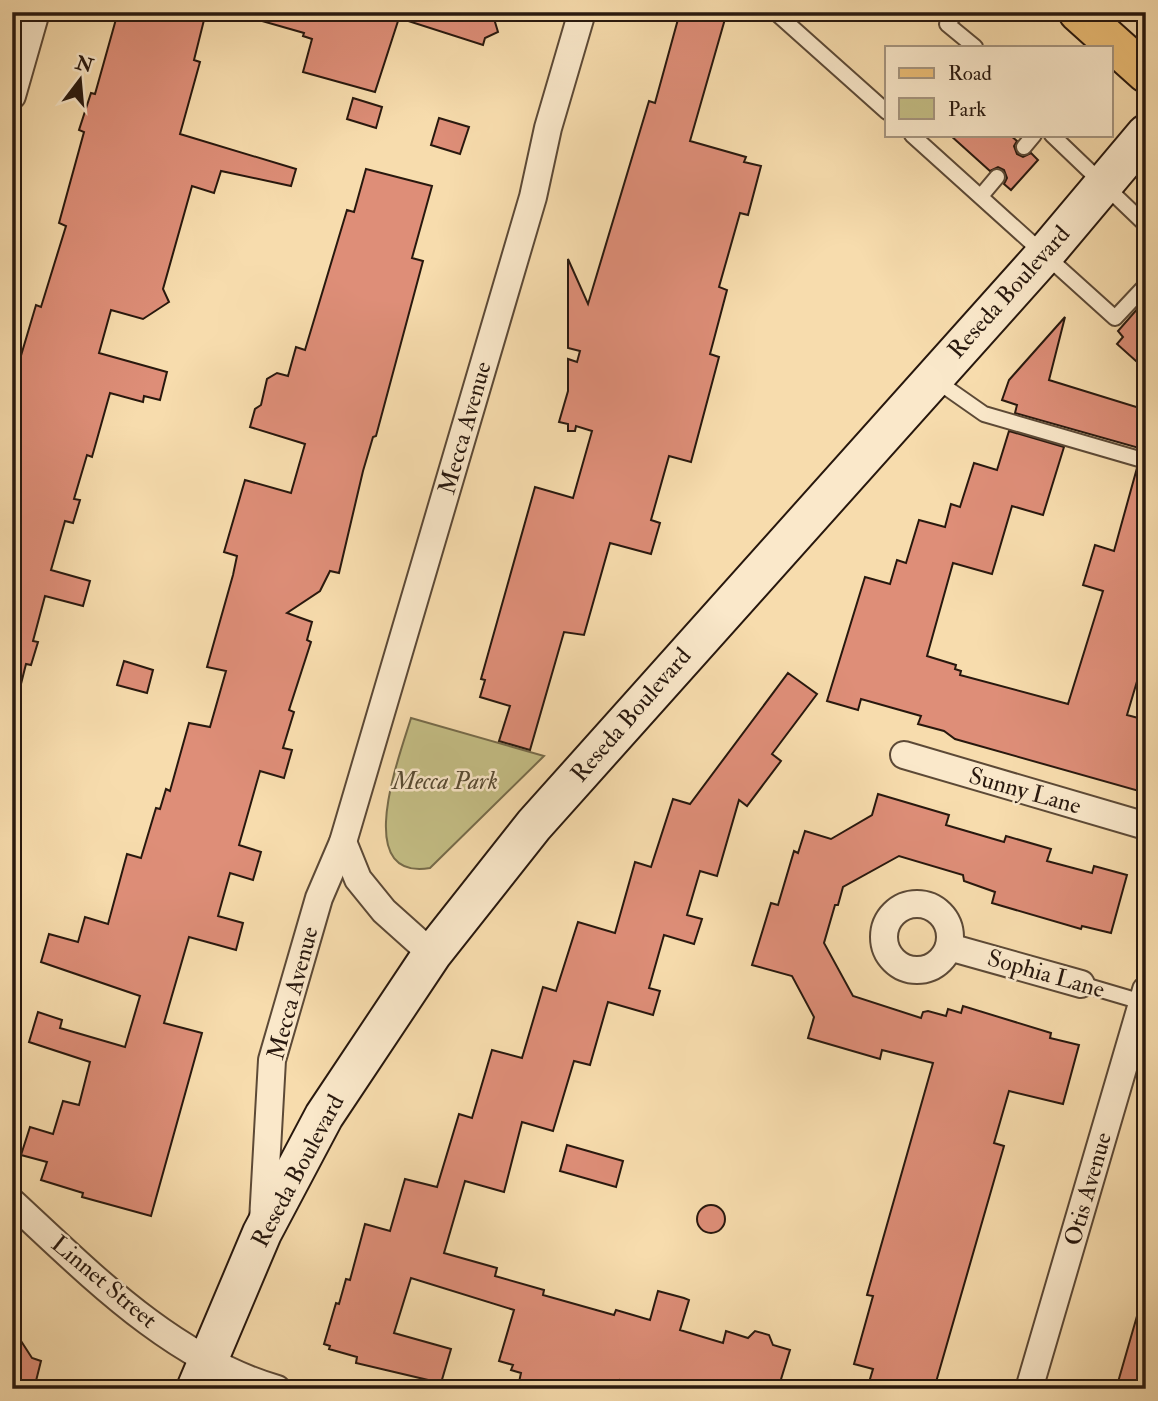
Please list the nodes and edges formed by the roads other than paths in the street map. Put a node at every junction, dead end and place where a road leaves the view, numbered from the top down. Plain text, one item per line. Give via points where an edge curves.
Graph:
1 (36, 12) edge
2 (582, 12) edge
3 (775, 12) edge
4 (957, 12) edge
5 (1086, 26) edge
6 (974, 46) edge
7 (1112, 46) edge
8 (1112, 46) edge
9 (1146, 73) edge
10 (12, 96) edge
11 (885, 110) edge
12 (1146, 134) edge
13 (913, 136) edge
14 (1033, 136) edge
15 (1053, 136) edge
16 (1024, 147) dead end
17 (997, 177) dead end
18 (1102, 187) junction
19 (981, 196) junction
20 (1146, 225) edge
21 (1045, 254) junction
22 (1146, 285) edge
23 (933, 378) junction
24 (1146, 461) edge
25 (904, 755) dead end
26 (1146, 826) edge
27 (343, 842) junction
28 (949, 947) dead end
29 (432, 954) junction
30 (1082, 984) joint
31 (1144, 996) edge
32 (12, 1202) edge
33 (262, 1233) junction
34 (201, 1374) edge
35 (277, 1389) edge
36 (1029, 1389) edge

1 - 10 street
2 - 27 street, Mecca Avenue via 533,197
3 - 11 lane
4 - 6 lane via 947,24
5 - 7 main road
8 - 9 main road
12 - 18 main road, Reseda Boulevard
13 - 19 lane
14 - 16 lane
15 - 18 lane
17 - 19 lane
18 - 20 lane
18 - 21 main road, Reseda Boulevard
19 - 21 lane
21 - 22 lane via 1115,318
21 - 23 main road, Reseda Boulevard
23 - 24 lane via 984,414
23 - 29 main road, Reseda Boulevard via 534,825
25 - 26 street, Sunny Lane
27 - 29 street via 358,879 384,911
27 - 33 street, Mecca Avenue via 320,898 272,1060
28 - 30 street, Sophia Lane
29 - 33 main road, Reseda Boulevard via 324,1116
30 - 31 lane, Sophia Lane
31 - 36 street, Otis Avenue
32 - 34 street, Linnet Street
33 - 34 main road, Reseda Boulevard
34 - 35 street, Linnet Street

